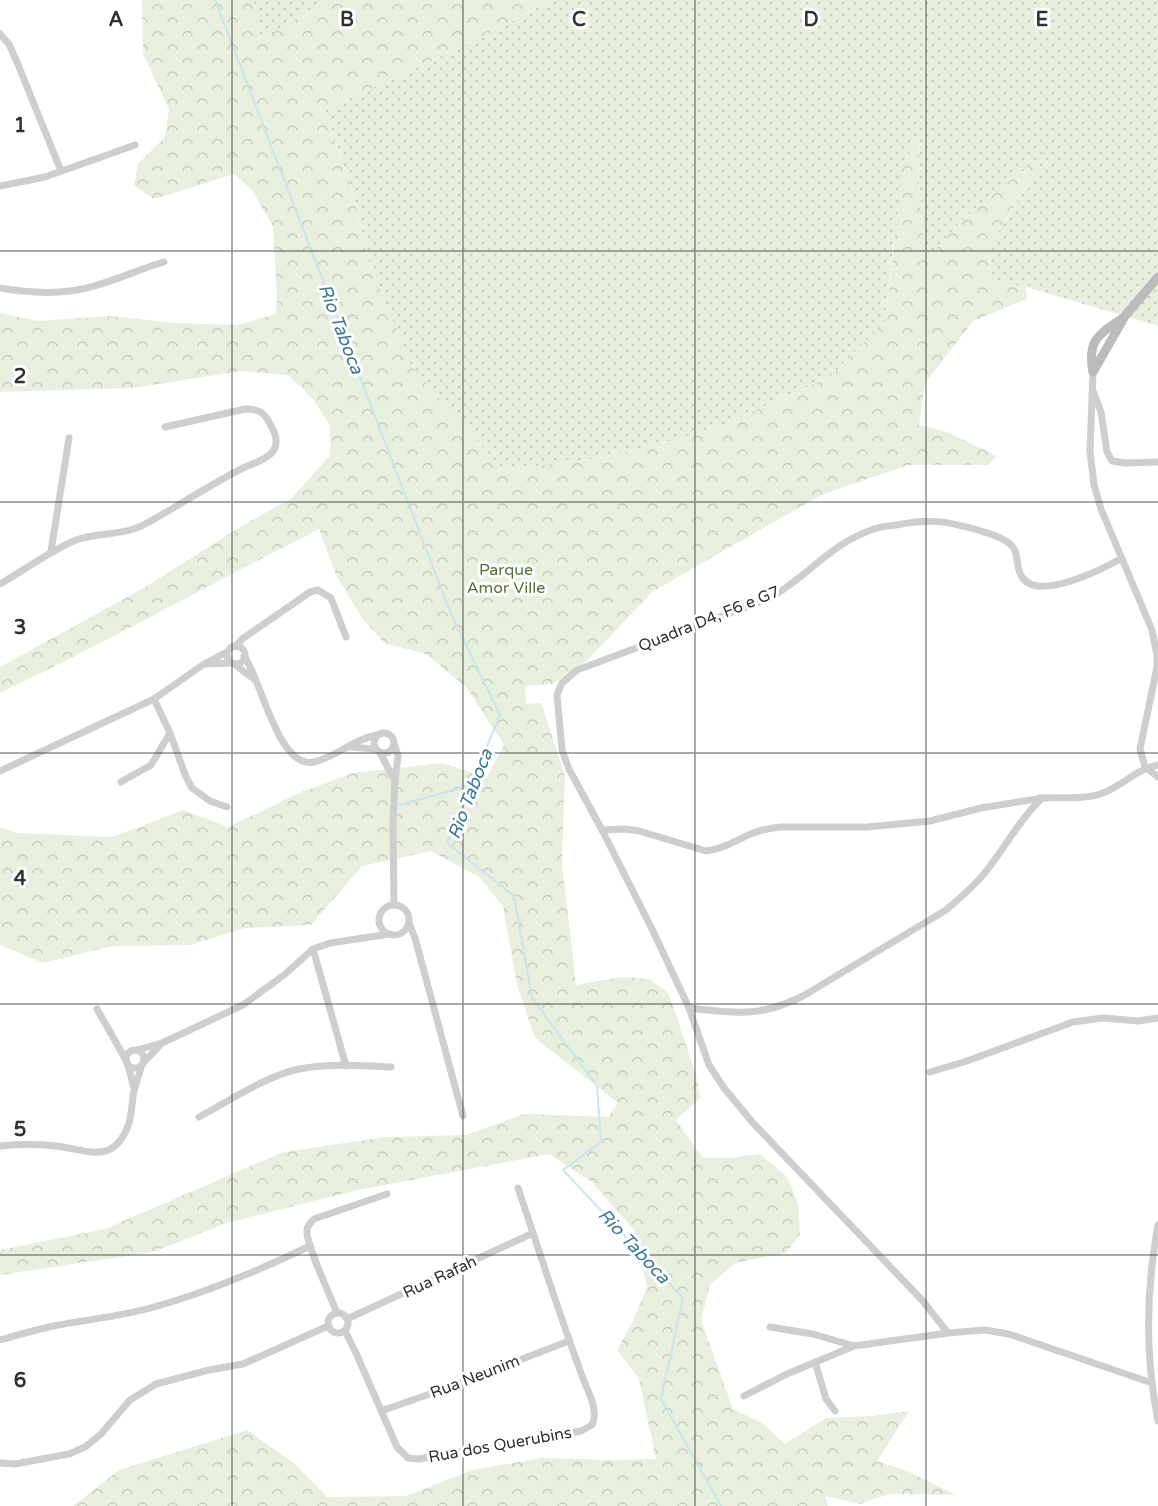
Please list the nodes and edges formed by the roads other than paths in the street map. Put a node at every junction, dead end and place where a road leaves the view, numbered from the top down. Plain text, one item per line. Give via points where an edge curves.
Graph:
1 (0, 34) edge
2 (135, 145) dead end
3 (61, 171) junction
4 (0, 186) edge
5 (164, 262) dead end
6 (1158, 277) edge
7 (0, 288) edge
8 (1093, 372) joint
9 (1092, 387) junction
10 (165, 427) dead end
11 (69, 438) dead end
12 (1158, 462) edge
13 (51, 551) junction
14 (1122, 558) junction
15 (0, 584) edge
16 (1155, 630) edge
17 (246, 636) junction
18 (346, 637) dead end
19 (236, 646) junction
20 (227, 652) junction
21 (244, 654) junction
22 (232, 663) junction
23 (204, 664) junction
24 (254, 679) junction
25 (154, 699) junction
26 (170, 733) junction
27 (377, 735) junction
28 (394, 743) junction
29 (347, 746) junction
30 (377, 751) junction
31 (1158, 765) edge
32 (1145, 767) junction
33 (0, 771) edge
34 (1158, 777) edge
35 (395, 781) junction
36 (121, 782) dead end
37 (1041, 798) junction
38 (227, 807) dead end
39 (602, 830) junction
40 (394, 905) junction
41 (409, 923) junction
42 (381, 926) junction
43 (400, 933) junction
44 (390, 934) junction
45 (415, 938) junction
46 (369, 939) junction
47 (313, 948) junction
48 (689, 1008) junction
49 (97, 1009) dead end
50 (1158, 1018) edge
51 (115, 1042) junction
52 (162, 1043) junction
53 (135, 1050) junction
54 (127, 1063) junction
55 (143, 1063) junction
56 (346, 1066) junction
57 (391, 1067) dead end
58 (930, 1072) dead end
59 (134, 1090) junction
60 (199, 1116) dead end
61 (463, 1116) dead end
62 (0, 1146) edge
63 (518, 1188) dead end
64 (387, 1194) dead end
65 (1158, 1225) edge
66 (533, 1233) junction
67 (310, 1246) junction
68 (337, 1313) junction
69 (347, 1319) junction
70 (328, 1326) junction
71 (770, 1327) dead end
72 (345, 1331) junction
73 (948, 1334) junction
74 (0, 1340) edge
75 (569, 1341) junction
76 (854, 1346) junction
77 (814, 1362) junction
78 (1152, 1383) junction
79 (744, 1396) dead end
80 (381, 1411) junction
81 (835, 1411) dead end
82 (1158, 1421) edge
83 (0, 1463) edge

1 - 3 street via 9,44
2 - 3 street
3 - 4 street
5 - 7 street via 71,291 47,293
6 - 8 street via 1125,316
8 - 9 street
9 - 12 street via 1112,461
9 - 14 street via 1092,476
10 - 13 street via 255,409 263,413 277,439 272,452 261,460 148,522 122,532 90,536
11 - 13 street
13 - 15 street
14 - 16 street
14 - 39 street, Quadra D4, F6 e G7 via 1070,582 1037,586 1020,575 1011,544 993,535 930,520 875,528 838,546 768,599 577,670 562,683 557,695 562,750
16 - 32 street via 1157,667 1142,735 1141,758
17 - 18 street via 318,590 331,598
17 - 19 street
17 - 21 street
19 - 20 street
19 - 21 street
20 - 22 street
20 - 23 street
21 - 22 street via 241,662
21 - 24 street
22 - 23 street
22 - 24 street
23 - 25 street
24 - 29 street via 286,748 295,758 312,762
25 - 26 street
25 - 33 street
26 - 36 street via 151,765
26 - 38 street via 192,788
27 - 28 street via 390,735
27 - 29 street
27 - 30 street
28 - 30 street via 389,752
28 - 35 street via 398,756
29 - 30 street
30 - 35 street
31 - 32 street
32 - 34 street
32 - 37 street via 1119,786 1093,796
35 - 40 street
37 - 39 street via 930,821 767,829 718,850 706,851 639,831
37 - 48 street via 1025,814 986,871 959,899 826,982 769,1010 737,1014
39 - 48 street
40 - 41 street via 405,910
40 - 42 street via 381,913
41 - 43 street
41 - 45 street
42 - 44 street
42 - 46 street
43 - 44 street
43 - 45 street
44 - 46 street
45 - 61 street
46 - 47 street
47 - 52 street via 243,1005
47 - 56 street
48 - 73 street via 709,1065 724,1088 760,1131 922,1300
49 - 51 street
50 - 58 street via 1073,1022
51 - 53 street
51 - 54 street
52 - 53 street
52 - 55 street
53 - 54 street via 127,1054
53 - 55 street via 142,1053
54 - 55 street via 135,1068
54 - 59 street
55 - 59 street
56 - 57 street
56 - 60 street via 296,1070
59 - 62 street via 130,1122 116,1145 103,1153 36,1144
63 - 66 street, Rua dos Querubins
64 - 67 street via 314,1219 307,1233
65 - 78 street via 1148,1294
66 - 69 street, Rua Rafah
66 - 75 street, Rua dos Querubins
67 - 68 street
67 - 74 street via 256,1272 160,1306 51,1326
68 - 69 street
68 - 70 street via 331,1315
69 - 72 street
70 - 72 street via 335,1333
70 - 83 street via 243,1364 156,1384 130,1400 85,1447 69,1454
71 - 76 street
72 - 80 street, Rua dos Querubins
73 - 76 street
73 - 78 street via 985,1330 1010,1334
75 - 80 street, Rua Neunim
75 - 80 street, Rua dos Querubins via 595,1415 586,1429 413,1459 397,1448
76 - 77 street
77 - 79 street
77 - 81 street via 826,1399
78 - 82 street

